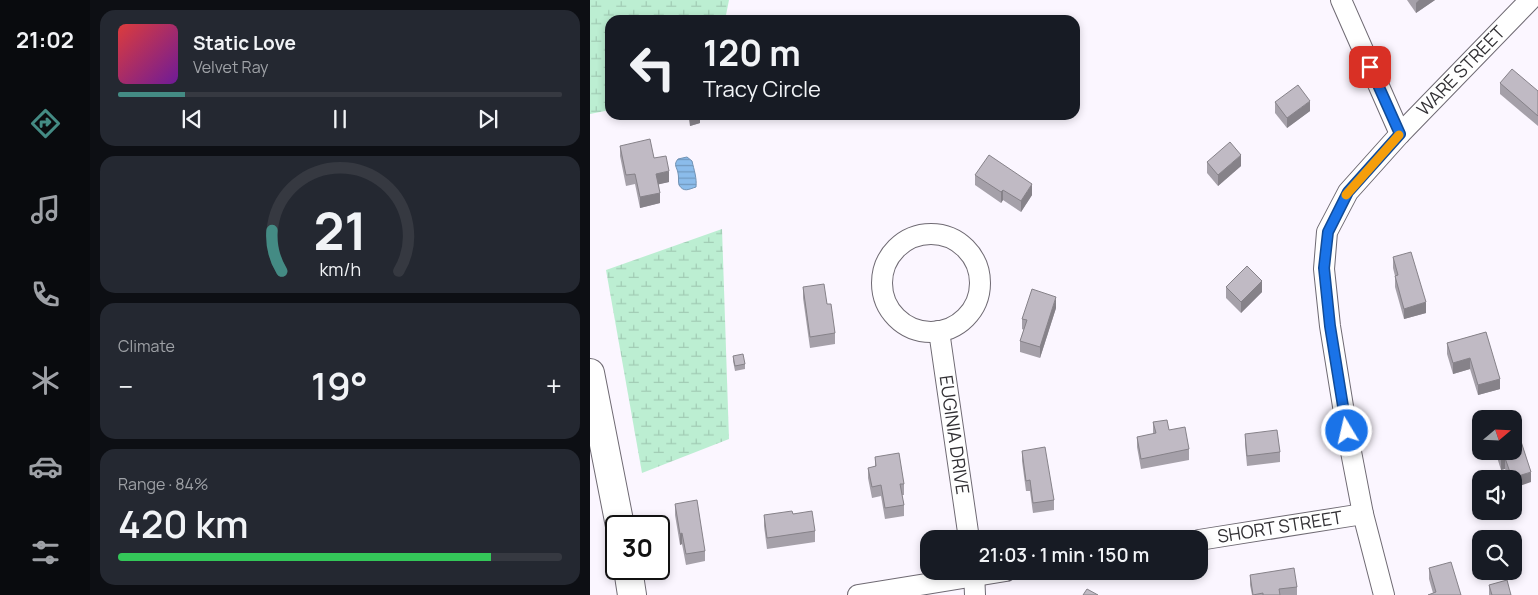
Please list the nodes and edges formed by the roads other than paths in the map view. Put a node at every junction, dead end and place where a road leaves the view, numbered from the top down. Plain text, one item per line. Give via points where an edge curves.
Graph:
1 (1340, 0) edge
2 (1530, 0) edge
3 (1400, 134) junction
4 (939, 331) junction
5 (590, 373) edge
6 (1363, 514) junction
7 (618, 515) edge
8 (968, 530) edge
9 (1208, 539) edge
10 (630, 580) edge
11 (974, 581) edge
12 (632, 595) edge
13 (858, 595) edge
14 (1384, 595) edge

1 - 3 street
2 - 3 street, WARE STREET
3 - 6 street, WARE STREET via 1348,192 1328,232 1324,268 1330,326
4 - 4 street via 954,326 975,305 980,290 979,274 965,247 952,238 922,234 906,240 894,251 885,266 882,282 885,299 893,314 906,325 922,331
4 - 8 street, EUGINIA DRIVE
5 - 7 street
6 - 9 street, SHORT STREET
6 - 14 street, WARE STREET
10 - 12 street
11 - 13 street

